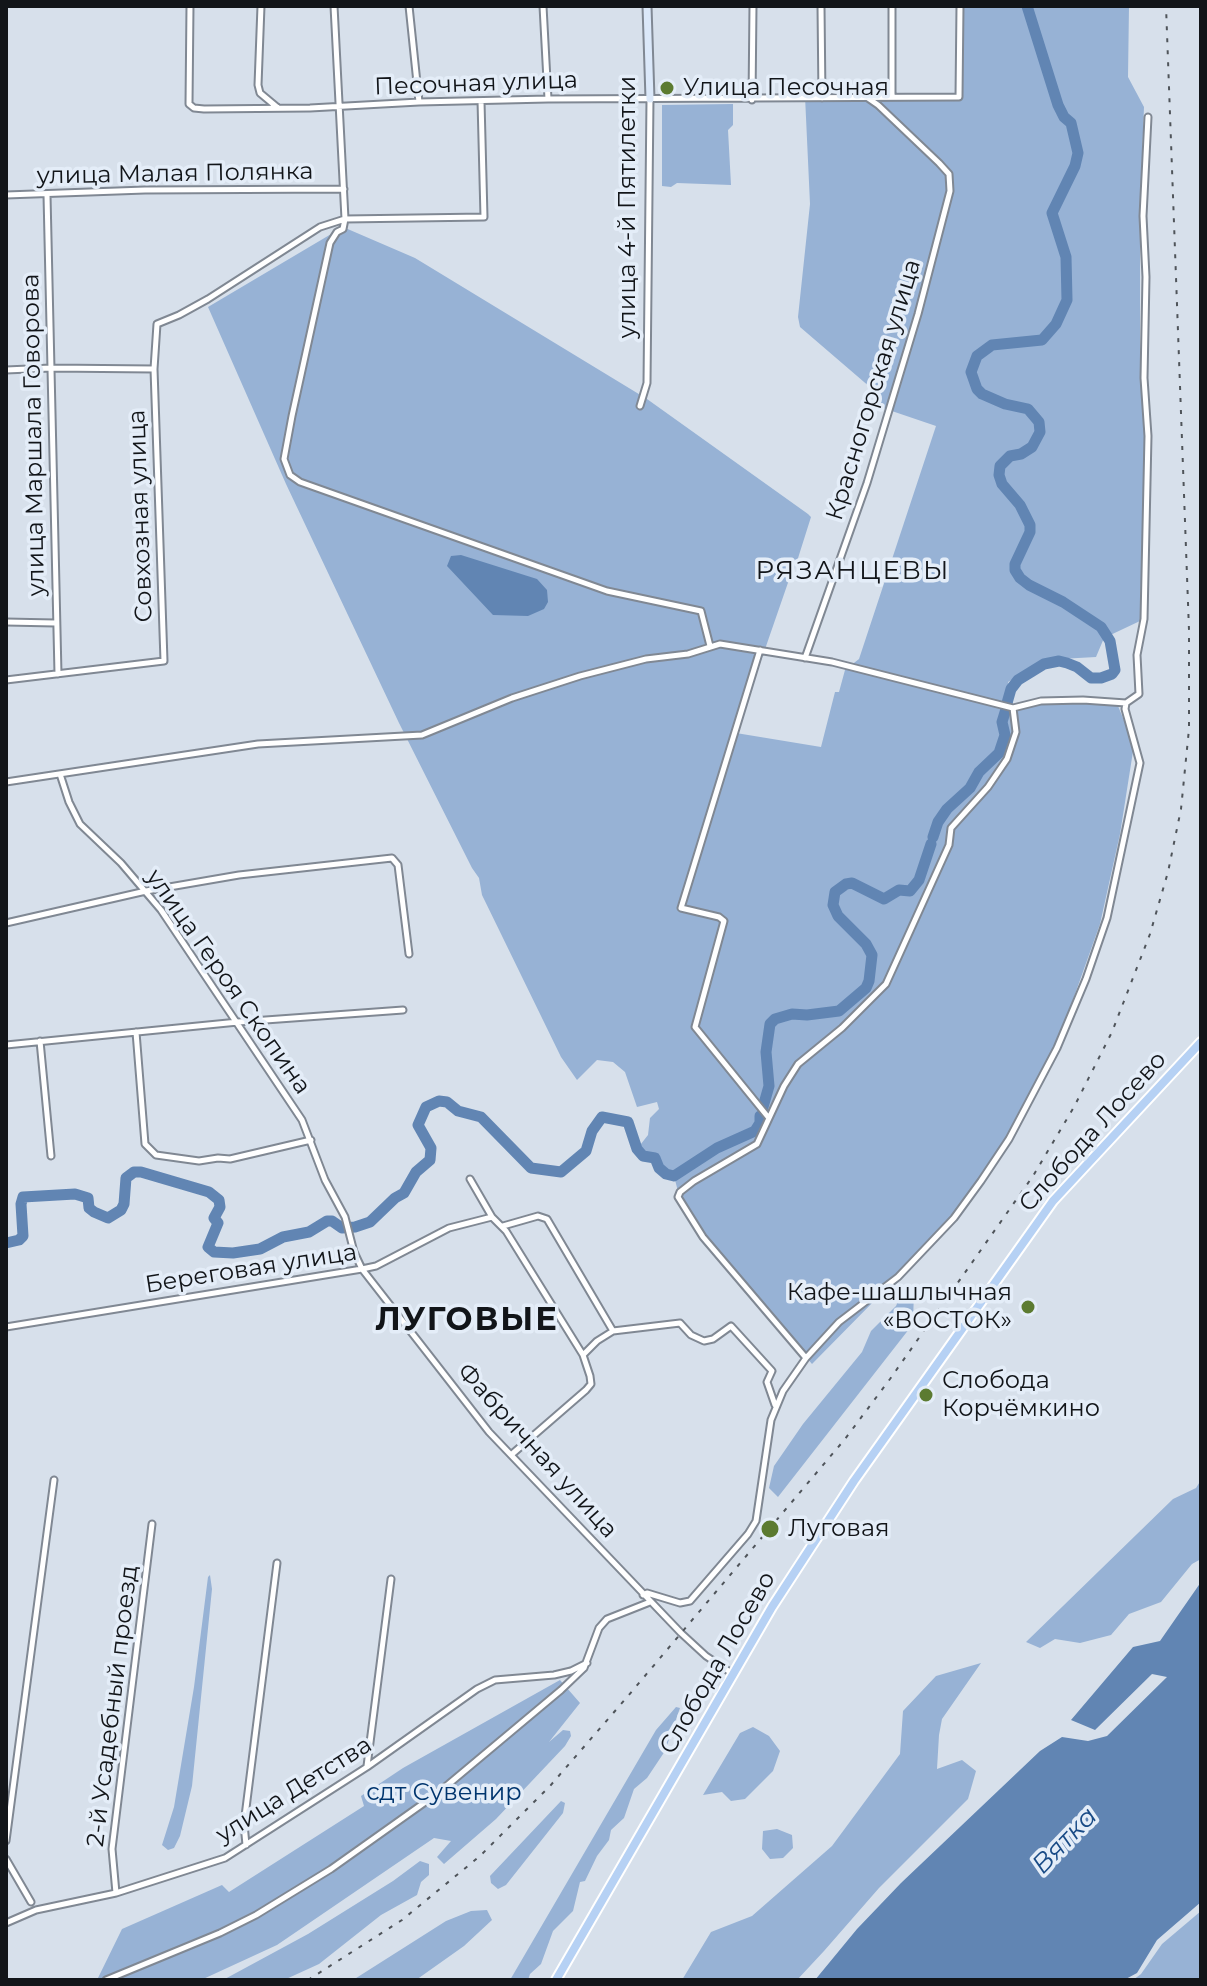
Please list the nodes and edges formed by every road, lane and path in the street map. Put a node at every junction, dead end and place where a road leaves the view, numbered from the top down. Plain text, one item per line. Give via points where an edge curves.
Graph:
1 (190, 6) edge
2 (261, 6) edge
3 (334, 6) edge
4 (409, 6) edge
5 (543, 6) edge
6 (647, 6) edge
7 (753, 6) edge
8 (821, 6) edge
9 (892, 6) edge
10 (960, 6) edge
11 (864, 96) junction
12 (892, 97) junction
13 (822, 98) junction
14 (548, 99) junction
15 (650, 99) junction
16 (752, 100) junction
17 (481, 101) junction
18 (419, 102) junction
19 (339, 106) junction
20 (278, 108) junction
21 (1148, 117) dead end
22 (344, 189) junction
23 (6, 195) edge
24 (47, 195) junction
25 (345, 219) junction
26 (51, 368) junction
27 (154, 369) junction
28 (6, 370) edge
29 (640, 406) dead end
30 (6, 622) edge
31 (55, 623) junction
32 (710, 646) junction
33 (760, 650) junction
34 (805, 658) junction
35 (58, 674) junction
36 (6, 680) edge
37 (1126, 703) junction
38 (1013, 708) junction
39 (60, 774) junction
40 (6, 782) edge
41 (146, 891) junction
42 (6, 923) edge
43 (409, 954) dead end
44 (403, 1010) dead end
45 (238, 1022) junction
46 (136, 1032) junction
47 (40, 1041) junction
48 (1201, 1042) edge
49 (6, 1045) edge
50 (768, 1118) junction
51 (311, 1140) junction
52 (51, 1156) dead end
53 (470, 1179) dead end
54 (492, 1217) junction
55 (348, 1227) joint
56 (502, 1227) junction
57 (362, 1269) junction
58 (6, 1327) edge
59 (613, 1331) junction
60 (583, 1355) junction
61 (806, 1358) junction
62 (776, 1406) junction
63 (511, 1455) junction
64 (54, 1480) dead end
65 (152, 1524) dead end
66 (277, 1563) dead end
67 (391, 1579) dead end
68 (643, 1595) junction
69 (651, 1602) junction
70 (587, 1663) junction
71 (733, 1674) junction
72 (367, 1767) junction
73 (6, 1841) edge
74 (246, 1845) junction
75 (6, 1859) edge
76 (116, 1893) junction
77 (31, 1902) dead end
78 (6, 1923) edge
79 (106, 1980) edge
80 (556, 1980) edge

1 - 20 street, Песочная улица via 189,104 204,109
2 - 20 street via 258,85
3 - 19 street
4 - 18 street
5 - 14 street
6 - 15 street, улица 4-й Пятилетки
7 - 16 street
8 - 13 street
9 - 12 street
10 - 12 street, Песочная улица via 959,97
11 - 12 street, Песочная улица
11 - 13 street, Песочная улица
11 - 34 street, Красногорская улица via 949,174 950,191 867,483
13 - 16 street, Песочная улица
14 - 15 street, Песочная улица
14 - 17 street, Песочная улица
15 - 16 street, Песочная улица
15 - 29 street, улица 4-й Пятилетки via 647,383
17 - 18 street, Песочная улица
17 - 25 street via 484,217
18 - 19 street, Песочная улица
19 - 20 street, Песочная улица
19 - 22 street
21 - 37 street via 1143,216 1148,436 1144,619 1137,655 1139,694
22 - 24 street, улица Малая Полянка
22 - 25 street
23 - 24 street, улица Малая Полянка
24 - 26 street, улица Маршала Говорова
25 - 27 street, Совхозная улица via 320,227 242,279 157,324
25 - 32 street via 330,243 284,459 290,475 607,591 701,611
26 - 27 street
26 - 28 street
26 - 31 street, улица Маршала Говорова
27 - 35 street, Совхозная улица via 164,661
30 - 31 street
31 - 35 street, улица Маршала Говорова
32 - 33 street
32 - 39 street via 539,689 422,735 258,744
33 - 34 street
33 - 50 street via 681,908 724,921 695,1027
34 - 38 street
35 - 36 street
37 - 38 street via 1041,701
37 - 61 street via 1140,763 1107,918 1057,1048 1009,1139 954,1218 898,1277 852,1311
38 - 50 street via 1016,732 1007,759 951,828 949,845 886,984 798,1064
39 - 40 street
39 - 41 street, улица Героя Скопина via 80,824
41 - 42 street
41 - 43 street via 392,858 398,865
41 - 45 street, улица Героя Скопина
44 - 45 street
45 - 46 street
45 - 51 street, улица Героя Скопина
46 - 47 street
46 - 51 street via 145,1144 156,1155 230,1159
47 - 49 street
47 - 52 street
48 - 71 main road, Слобода Лосево via 1053,1201 854,1481
50 - 61 street via 757,1144 694,1181 678,1197 703,1237
51 - 55 street, улица Героя Скопина
53 - 54 street
54 - 56 street
54 - 57 street, Береговая улица via 449,1228
55 - 57 street, Фабричная улица
56 - 59 street via 538,1216 547,1219
56 - 60 street
57 - 58 street, Береговая улица
57 - 63 street, Фабричная улица
59 - 60 street
59 - 62 street via 680,1323 704,1341 731,1326 772,1371 767,1382
60 - 63 street via 591,1384
61 - 62 street
62 - 68 street via 756,1521 748,1534 690,1601
63 - 68 street, Фабричная улица
64 - 73 street
65 - 76 street, 2-й Усадебный проезд via 112,1849
66 - 74 street via 244,1824
67 - 72 street
68 - 69 street, Фабричная улица
69 - 70 street via 602,1624
69 - 71 street, Фабричная улица via 683,1636
70 - 72 street, улица Детства via 554,1675 495,1680
70 - 79 street via 504,1740 331,1869 220,1933
71 - 80 main road, Слобода Лосево
72 - 74 street, улица Детства
74 - 76 street, улица Детства via 225,1858
75 - 77 street
76 - 78 street, улица Детства via 36,1910

